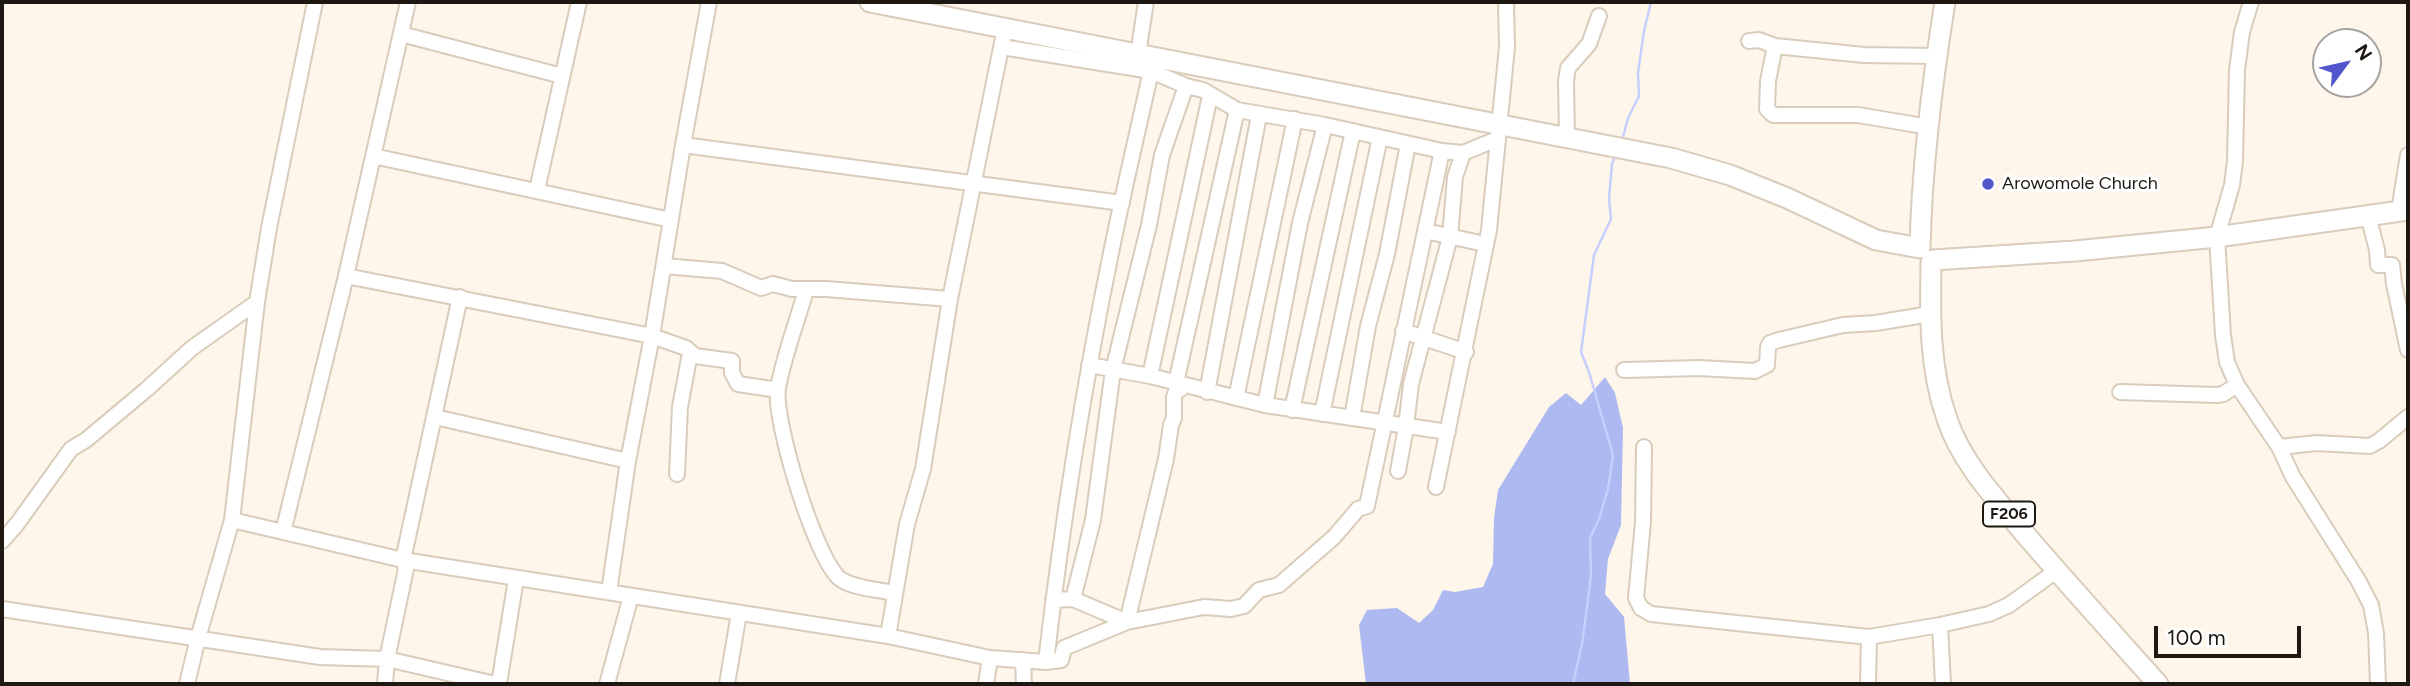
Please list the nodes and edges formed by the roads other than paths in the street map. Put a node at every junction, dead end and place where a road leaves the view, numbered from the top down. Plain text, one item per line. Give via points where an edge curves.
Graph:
1 (314, 2) edge
2 (408, 2) edge
3 (579, 2) edge
4 (709, 2) edge
5 (870, 2) edge
6 (1146, 2) edge
7 (1945, 2) edge
8 (2251, 2) edge
9 (1507, 4) edge
10 (1599, 16) dead end
11 (401, 34) junction
12 (1004, 37) junction
13 (1749, 41) dead end
14 (1775, 46) junction
15 (1138, 54) junction
16 (1937, 56) junction
17 (1151, 71) junction
18 (562, 76) junction
19 (1186, 86) junction
20 (1210, 96) junction
21 (1237, 110) junction
22 (1259, 115) junction
23 (1295, 120) junction
24 (1325, 125) junction
25 (1929, 127) junction
26 (1353, 131) junction
27 (1497, 131) junction
28 (1380, 137) junction
29 (1567, 137) junction
30 (1408, 144) junction
31 (683, 145) junction
32 (1442, 151) junction
33 (1463, 153) junction
34 (2408, 155) edge
35 (373, 156) junction
36 (972, 184) junction
37 (537, 190) junction
38 (1122, 203) junction
39 (2404, 211) edge
40 (2368, 215) junction
41 (671, 219) junction
42 (1425, 231) junction
43 (1450, 237) junction
44 (2217, 237) junction
45 (1485, 244) junction
46 (1926, 254) junction
47 (664, 266) junction
48 (346, 276) junction
49 (806, 290) junction
50 (460, 298) junction
51 (950, 299) junction
52 (257, 302) junction
53 (1930, 312) junction
54 (1403, 331) junction
55 (652, 336) junction
56 (1423, 336) junction
57 (2408, 350) edge
58 (1466, 352) junction
59 (690, 353) junction
60 (1089, 365) junction
61 (1113, 370) junction
62 (1624, 370) dead end
63 (1150, 376) junction
64 (1176, 383) junction
65 (2237, 386) junction
66 (778, 390) junction
67 (1207, 392) junction
68 (2120, 392) dead end
69 (1236, 398) junction
70 (1265, 405) junction
71 (1292, 410) junction
72 (1322, 414) junction
73 (435, 417) junction
74 (2408, 417) edge
75 (1352, 418) junction
76 (1385, 423) junction
77 (1406, 427) junction
78 (1448, 432) junction
79 (1644, 447) dead end
80 (2279, 447) junction
81 (628, 460) junction
82 (1398, 471) dead end
83 (677, 474) dead end
84 (1436, 487) dead end
85 (232, 520) junction
86 (283, 532) junction
87 (2, 541) edge
88 (402, 560) junction
89 (2056, 571) junction
90 (516, 579) junction
91 (608, 592) junction
92 (895, 593) junction
93 (631, 596) junction
94 (1073, 599) junction
95 (1053, 600) junction
96 (2, 609) edge
97 (739, 613) junction
98 (1126, 622) junction
99 (1940, 625) junction
100 (888, 636) junction
101 (1869, 637) junction
102 (198, 638) junction
103 (990, 658) junction
104 (387, 660) junction
105 (1023, 660) junction
106 (1046, 662) junction
107 (187, 684) edge
108 (385, 684) edge
109 (497, 684) edge
110 (607, 684) edge
111 (727, 684) edge
112 (986, 684) edge
113 (1024, 684) edge
114 (1868, 684) edge
115 (1943, 684) edge
116 (2158, 684) edge
117 (2378, 684) edge

1 - 52 street
2 - 11 street
3 - 18 street
4 - 31 street
5 - 12 main road
6 - 15 street
7 - 16 main road, F206
8 - 44 street via 2238,70 2232,185
9 - 27 street
10 - 29 street via 1589,44 1569,68
11 - 18 street
11 - 35 street
12 - 15 main road
12 - 17 street
12 - 36 street
13 - 14 street
14 - 16 street
14 - 25 street via 1767,109 1773,114 1858,115
15 - 27 main road
16 - 25 main road, F206
17 - 19 street
17 - 38 street
18 - 37 street
19 - 20 street
19 - 61 street via 1162,155
20 - 21 street
20 - 63 street
21 - 22 street
21 - 64 street
22 - 23 street
22 - 67 street
23 - 24 street
23 - 69 street
24 - 26 street
24 - 70 street via 1300,222
25 - 46 main road, F206 via 1921,212
26 - 28 street
26 - 71 street
27 - 29 main road
27 - 33 street
27 - 45 street
28 - 30 street
28 - 72 street
29 - 46 main road via 1671,158 1730,176 1868,237
30 - 32 street
30 - 75 street
31 - 36 street
31 - 41 street
32 - 33 street
32 - 42 street
33 - 43 street via 1455,177
34 - 39 street
35 - 37 street
35 - 48 street
36 - 38 street
36 - 51 street
37 - 41 street
38 - 60 street
39 - 40 main road
40 - 44 main road
40 - 57 street via 2378,265 2392,265
41 - 47 street
42 - 43 street
42 - 54 street
43 - 45 street
43 - 56 street
44 - 46 main road via 2075,251 1971,257
44 - 65 street via 2223,335
45 - 58 street
46 - 53 main road, F206
47 - 49 street via 722,271 761,288 773,284
47 - 55 street
48 - 50 street
48 - 86 street
49 - 51 street
49 - 66 street
50 - 55 street
50 - 73 street
51 - 92 street via 923,469
52 - 85 street
52 - 87 street via 192,348 71,449
53 - 62 street via 1843,325 1770,343 1767,365 1755,371
53 - 89 main road, F206 via 1938,385 1955,439 1997,500
54 - 56 street
54 - 76 street
55 - 59 street
55 - 81 street
56 - 58 street
56 - 77 street
58 - 78 street
59 - 66 street via 733,361 732,373 738,384
59 - 83 street via 680,407
60 - 61 street
60 - 95 street
61 - 63 street
61 - 94 street via 1093,520
63 - 64 street
64 - 67 street
64 - 98 street via 1181,389 1174,397 1166,459
65 - 68 street via 2217,395
65 - 80 street
66 - 92 street via 782,433 793,475 828,563 847,583
67 - 69 street
69 - 70 street
70 - 71 street
71 - 72 street
72 - 75 street
73 - 81 street
73 - 88 street
74 - 80 street via 2370,446 2317,443
75 - 76 street
76 - 77 street
76 - 98 street via 1367,506 1358,509 1334,537 1279,585 1259,590 1244,607 1204,607
77 - 78 street
77 - 82 street
78 - 84 street
79 - 101 street via 1636,598 1641,608 1651,614
80 - 117 street via 2371,605
81 - 91 street
85 - 86 street
85 - 102 street
86 - 88 street
88 - 90 street
88 - 104 street via 406,569
89 - 99 street via 2009,605
89 - 116 main road, F206
90 - 91 street
90 - 109 street
91 - 93 street
92 - 100 street
93 - 97 street
93 - 110 street
94 - 95 street
94 - 98 street
95 - 106 street
96 - 102 street
97 - 100 street
97 - 111 street
98 - 106 street via 1064,648 1062,660
99 - 101 street
99 - 115 street
100 - 103 street
101 - 114 street
102 - 104 street via 320,657
102 - 107 street
103 - 105 street
103 - 112 street
104 - 108 street
104 - 109 street
105 - 106 street
105 - 113 street

